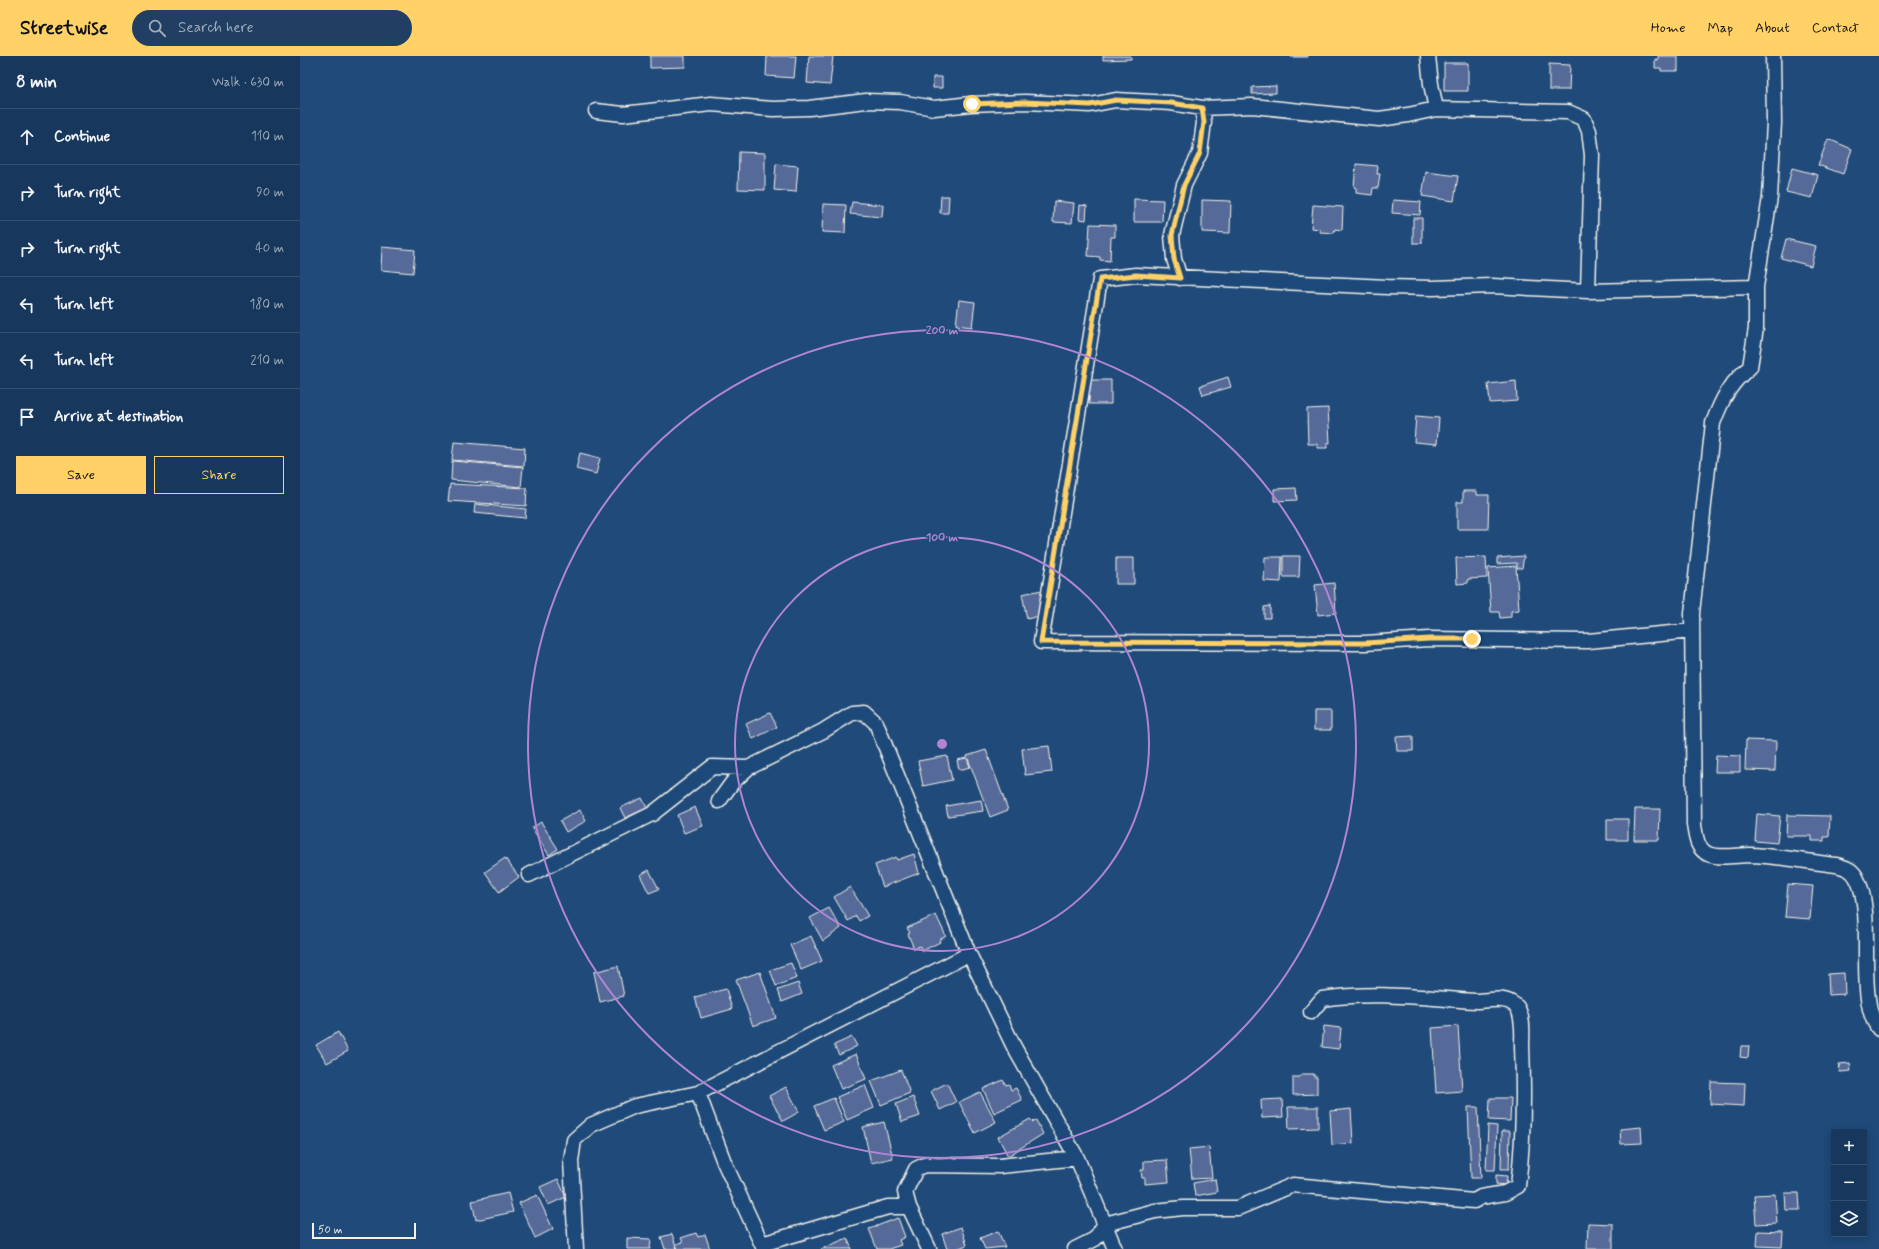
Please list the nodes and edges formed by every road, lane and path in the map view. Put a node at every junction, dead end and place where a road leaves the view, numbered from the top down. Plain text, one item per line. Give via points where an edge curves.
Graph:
1 (1428, 56) edge
2 (1773, 56) edge
3 (1202, 108) junction
4 (1436, 109) junction
5 (596, 111) dead end
6 (1180, 278) junction
7 (1756, 288) junction
8 (1588, 291) junction
9 (1692, 632) junction
10 (748, 768) junction
11 (720, 801) dead end
12 (530, 875) dead end
13 (969, 954) junction
14 (1311, 1012) dead end
15 (1879, 1029) edge
16 (698, 1092) junction
17 (1077, 1158) junction
18 (909, 1208) junction
19 (1104, 1224) junction
20 (763, 1246) edge
21 (576, 1249) edge
22 (929, 1249) edge
23 (1075, 1249) edge
24 (1115, 1249) edge

1 - 4 street
2 - 7 street via 1774,123 1770,197
3 - 4 street via 1252,106 1379,119
3 - 5 street via 1171,103 1116,100 1090,105 1025,102 934,108 900,102 866,101 810,108 773,109 711,104 623,114
3 - 6 street via 1204,122 1200,153 1184,185 1172,235 1174,259
4 - 8 street via 1568,112 1584,119 1589,131 1592,155
6 - 8 street
6 - 9 street via 1136,275 1100,279 1041,642 1365,643 1429,639 1588,641
7 - 8 street
7 - 9 street via 1756,328 1750,367 1736,378 1722,401 1714,423
9 - 15 street via 1694,825 1697,842 1701,849 1715,856 1751,855 1836,865 1848,868 1856,876 1864,906 1868,998 1872,1018
10 - 11 street via 732,783
10 - 12 street via 712,767 652,814
10 - 13 street via 823,731 852,713 864,712 876,723
13 - 16 street
13 - 17 street via 1014,1047
14 - 19 street via 1322,999 1360,996 1500,1000 1517,1007 1521,1017 1524,1084 1524,1140 1518,1186 1505,1193 1481,1197 1474,1201 1293,1185 1238,1208 1155,1211
16 - 20 street via 724,1162
16 - 21 street via 635,1106 591,1125 574,1140 571,1161
17 - 18 street via 1000,1166 924,1165 916,1169 905,1192
17 - 19 street
18 - 20 street via 888,1207
18 - 22 street
19 - 23 street via 1096,1239
19 - 24 street

